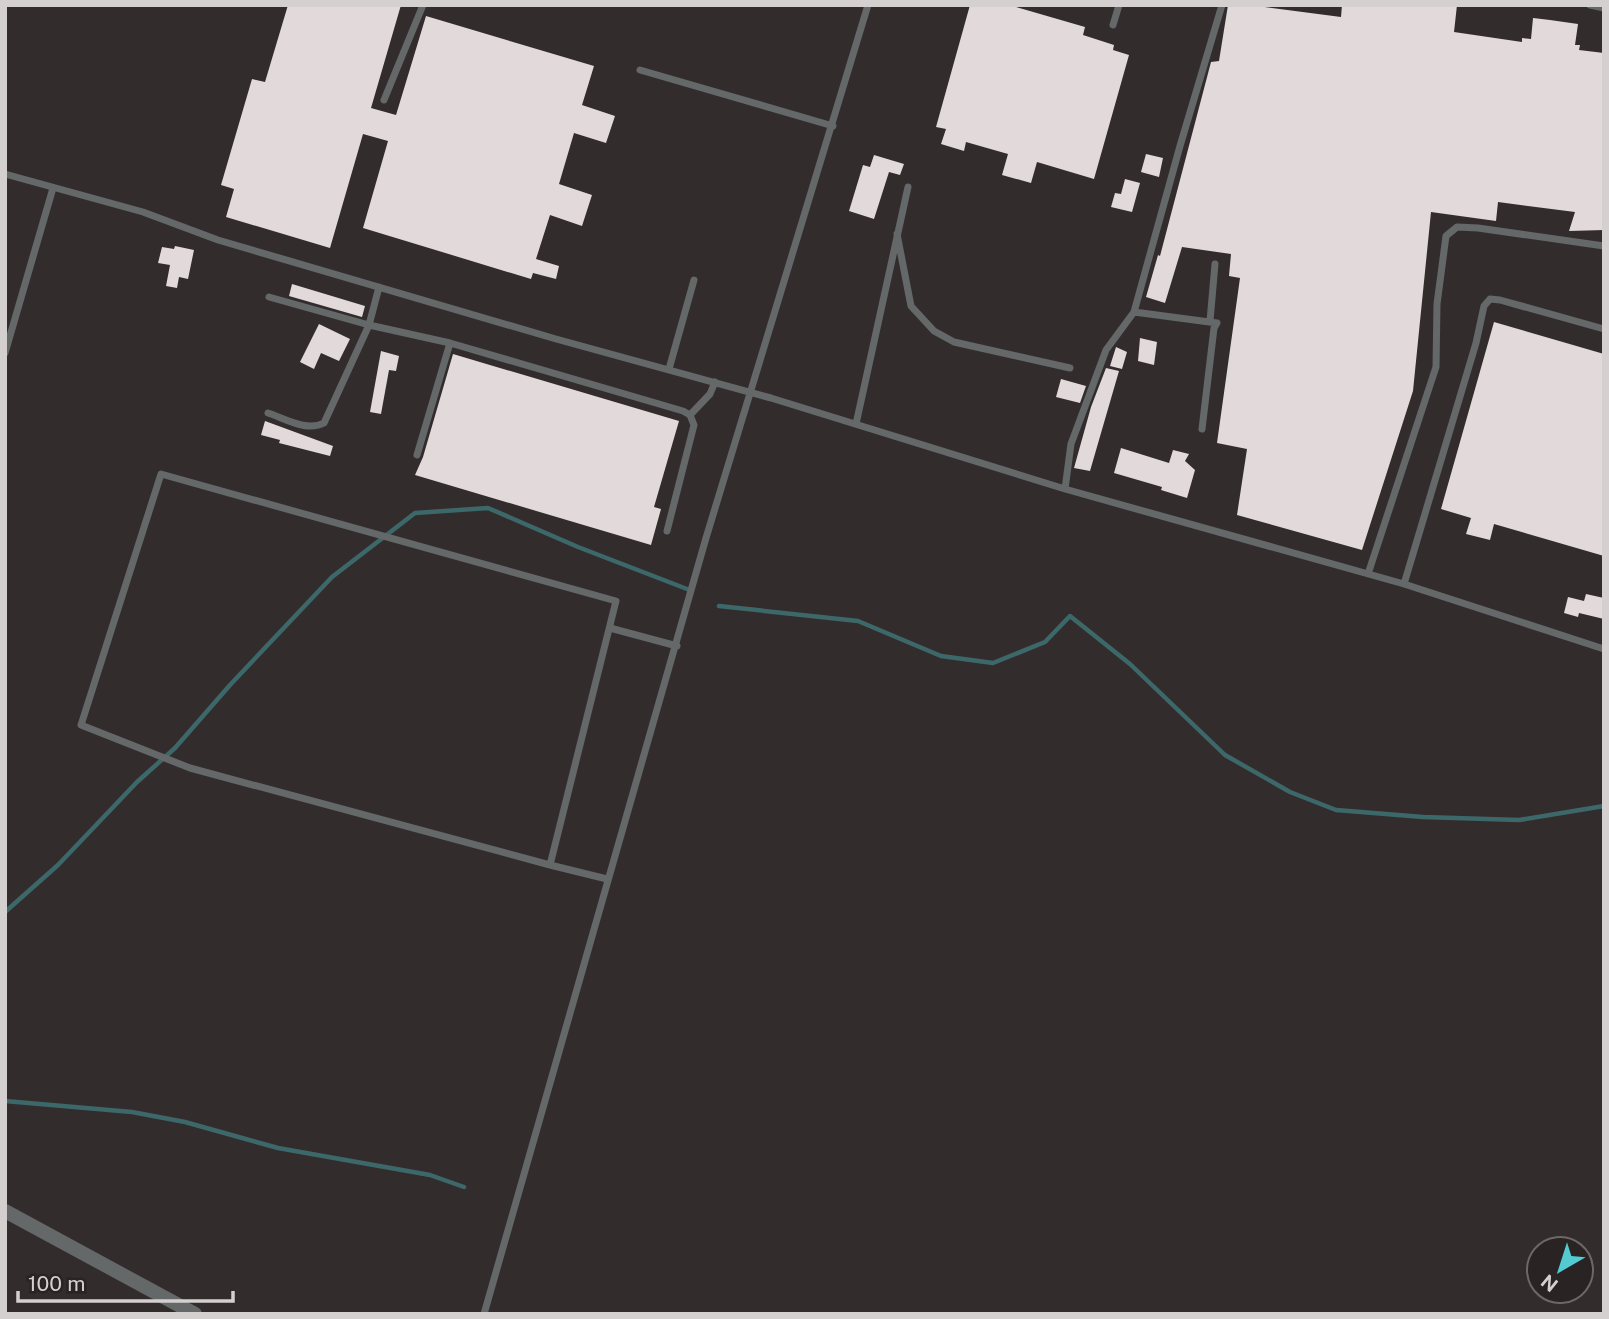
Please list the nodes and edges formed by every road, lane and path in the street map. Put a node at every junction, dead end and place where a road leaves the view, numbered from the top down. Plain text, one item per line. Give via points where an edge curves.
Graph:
1 (423, 5) edge
2 (868, 5) edge
3 (1119, 5) edge
4 (1222, 5) edge
5 (1590, 5) edge
6 (1604, 8) edge
7 (1113, 25) dead end
8 (640, 70) dead end
9 (384, 100) dead end
10 (833, 126) junction
11 (5, 174) edge
12 (908, 187) dead end
13 (53, 188) junction
14 (897, 234) junction
15 (1604, 246) edge
16 (1215, 264) dead end
17 (694, 280) dead end
18 (379, 287) junction
19 (269, 297) dead end
20 (1134, 312) junction
21 (1210, 321) junction
22 (369, 325) junction
23 (1604, 329) edge
24 (450, 343) junction
25 (5, 353) edge
26 (1070, 368) dead end
27 (669, 369) junction
28 (715, 382) junction
29 (752, 392) junction
30 (268, 413) dead end
31 (690, 415) junction
32 (856, 424) junction
33 (1202, 429) dead end
34 (417, 455) dead end
35 (1065, 489) junction
36 (667, 531) dead end
37 (1368, 574) junction
38 (1404, 584) junction
39 (610, 628) junction
40 (677, 646) junction
41 (1604, 649) edge
42 (550, 865) junction
43 (607, 879) junction
44 (5, 1211) edge
45 (195, 1314) edge
46 (484, 1314) edge

1 - 9 lane
2 - 10 lane
3 - 7 lane
4 - 20 lane
5 - 6 lane
8 - 10 lane
10 - 29 lane
11 - 13 lane
12 - 14 lane
13 - 18 lane
13 - 25 lane
14 - 26 lane via 911,306 934,331 954,342
14 - 32 lane
15 - 37 lane via 1478,228 1457,227 1446,236 1437,304 1436,367
16 - 21 lane
17 - 27 lane
18 - 22 lane
18 - 27 lane
19 - 22 lane
20 - 21 lane
20 - 35 lane via 1106,349 1071,444
21 - 33 lane via 1217,323 1207,367
22 - 24 lane
22 - 30 lane via 324,423 307,427
23 - 38 lane via 1500,300 1490,299 1484,306
24 - 31 lane
24 - 34 lane
27 - 28 lane
28 - 29 lane
28 - 31 lane
29 - 32 lane
29 - 40 lane
31 - 36 lane via 694,425
32 - 35 lane
35 - 37 lane
37 - 38 lane
38 - 41 lane
39 - 40 lane
39 - 42 lane
39 - 42 lane via 616,601 161,474 80,725 191,768
40 - 43 lane
42 - 43 lane
43 - 46 lane
44 - 45 street

